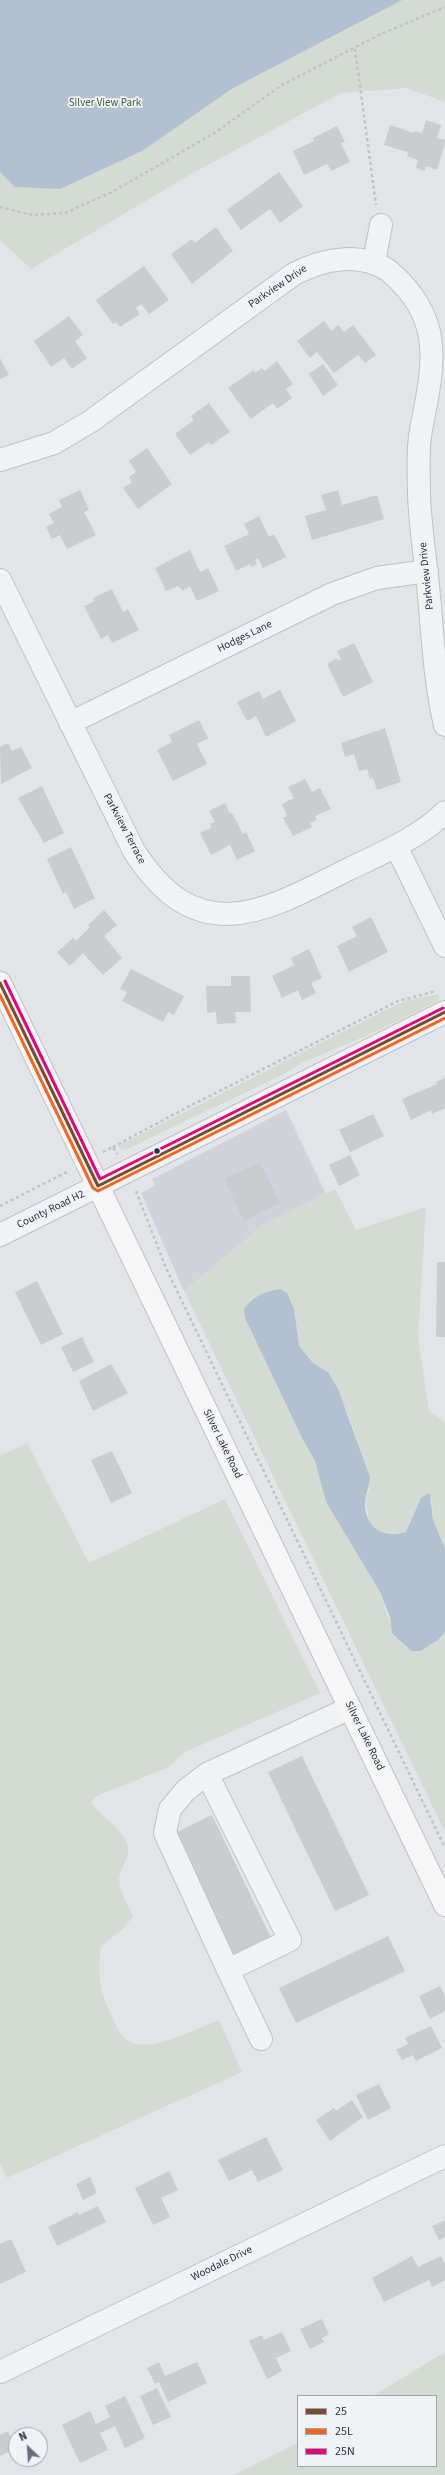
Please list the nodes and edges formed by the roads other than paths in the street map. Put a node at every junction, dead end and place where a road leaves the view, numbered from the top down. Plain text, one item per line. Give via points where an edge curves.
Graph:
1 (381, 225) road end
2 (374, 262) junction
3 (0, 460) edge
4 (427, 571) junction
5 (0, 580) edge
6 (70, 723) junction
7 (445, 725) edge
8 (445, 812) edge
9 (396, 846) junction
10 (445, 946) edge
11 (0, 983) edge
12 (445, 1012) edge
13 (98, 1186) junction
14 (0, 1235) edge
15 (350, 1708) junction
16 (207, 1774) junction
17 (445, 1905) edge
18 (228, 1970) junction
19 (261, 2039) dead end
20 (445, 2156) edge
21 (0, 2372) edge

1 - 2 street
2 - 3 street, Parkview Drive via 351,259 312,264 294,274 91,421 54,443
2 - 4 street, Parkview Drive via 402,280 416,294 427,312 434,332 435,370 420,432 419,496
4 - 6 street, Hodges Lane via 377,578 332,594
4 - 7 street, Parkview Drive via 438,687
5 - 6 street, Parkview Terrace
6 - 9 street, Parkview Terrace via 134,851 149,875 162,888 182,901 207,912 236,914 282,903
8 - 9 street via 427,828
9 - 10 street
11 - 13 main road, Silver Lake Road
12 - 13 street, County Road H2
13 - 14 street, County Road H2
13 - 15 main road, Silver Lake Road
15 - 16 street
15 - 17 main road, Silver Lake Road
16 - 18 street via 186,1790 170,1809 164,1833
16 - 18 street via 290,1940
18 - 19 street
20 - 21 street, Woodale Drive

